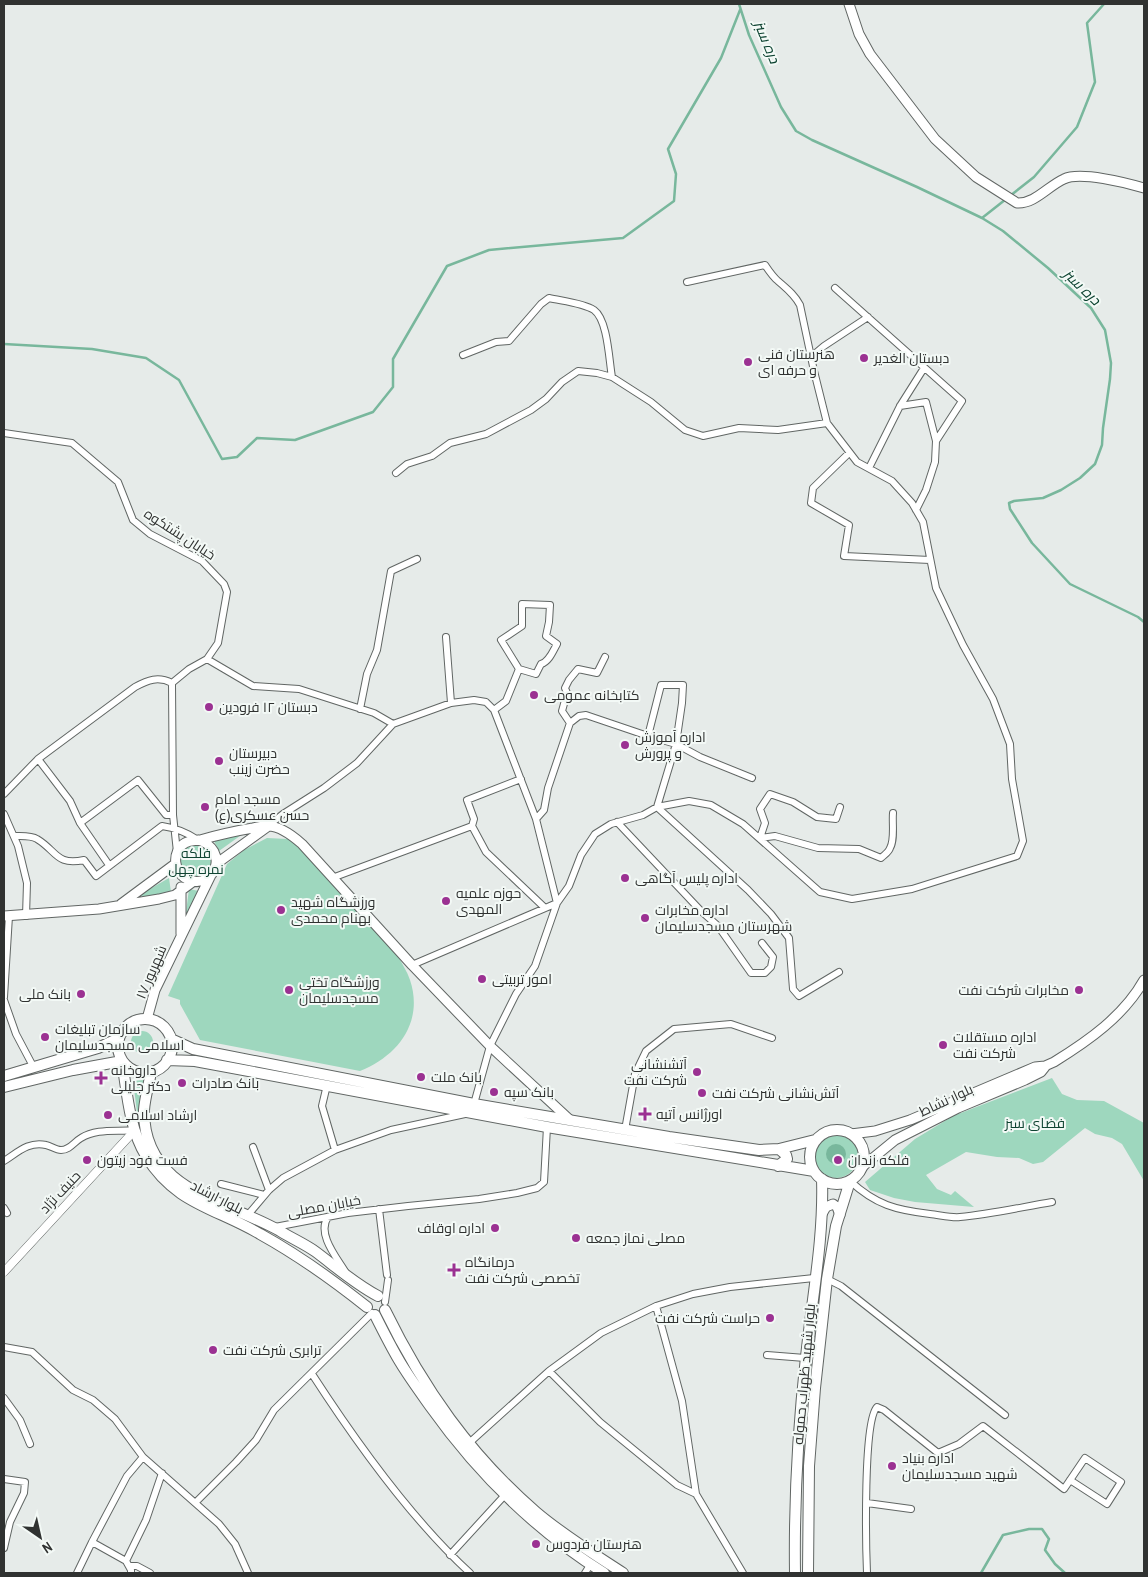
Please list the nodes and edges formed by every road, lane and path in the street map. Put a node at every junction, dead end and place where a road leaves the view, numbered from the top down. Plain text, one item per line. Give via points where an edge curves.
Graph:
1 (849, 4) edge
2 (1144, 188) edge
3 (688, 282) dead end
4 (835, 288) dead end
5 (868, 317) junction
6 (463, 355) dead end
7 (811, 357) junction
8 (924, 368) junction
9 (612, 377) junction
10 (900, 406) junction
11 (827, 424) junction
12 (4, 433) edge
13 (936, 441) junction
14 (849, 453) junction
15 (869, 468) junction
16 (396, 472) dead end
17 (916, 510) junction
18 (417, 559) dead end
19 (930, 560) junction
20 (446, 637) dead end
21 (605, 657) dead end
22 (208, 659) junction
23 (519, 669) junction
24 (172, 683) junction
25 (451, 703) junction
26 (360, 709) junction
27 (494, 710) junction
28 (570, 722) junction
29 (393, 724) junction
30 (648, 736) junction
31 (676, 744) junction
32 (38, 759) junction
33 (752, 778) dead end
34 (521, 779) junction
35 (4, 794) edge
36 (840, 807) dead end
37 (657, 808) junction
38 (893, 813) dead end
39 (4, 814) edge
40 (173, 815) junction
41 (536, 819) junction
42 (617, 822) junction
43 (80, 823) junction
44 (269, 826) junction
45 (472, 826) junction
46 (174, 828) junction
47 (14, 836) junction
48 (760, 838) junction
49 (198, 840) junction
50 (177, 852) junction
51 (216, 864) junction
52 (109, 865) junction
53 (177, 868) junction
54 (211, 874) junction
55 (332, 878) junction
56 (194, 881) junction
57 (182, 890) junction
58 (170, 896) junction
59 (557, 903) junction
60 (120, 905) junction
61 (545, 908) junction
62 (7, 916) edge
63 (26, 916) junction
64 (182, 917) junction
65 (181, 936) junction
66 (762, 943) dead end
67 (412, 965) junction
68 (839, 972) dead end
69 (1144, 980) edge
70 (4, 999) edge
71 (6, 1016) edge
72 (147, 1019) junction
73 (119, 1038) junction
74 (772, 1038) dead end
75 (171, 1039) junction
76 (490, 1046) junction
77 (167, 1060) junction
78 (122, 1061) junction
79 (1045, 1066) junction
80 (34, 1068) junction
81 (151, 1072) junction
82 (4, 1076) edge
83 (327, 1085) junction
84 (4, 1087) edge
85 (472, 1108) junction
86 (570, 1120) junction
87 (547, 1127) junction
88 (135, 1130) junction
89 (625, 1130) junction
90 (851, 1134) junction
91 (815, 1140) junction
92 (253, 1147) dead end
93 (779, 1149) junction
94 (335, 1150) junction
95 (4, 1161) edge
96 (778, 1166) junction
97 (862, 1166) junction
98 (814, 1172) junction
99 (822, 1179) junction
100 (850, 1181) junction
101 (221, 1184) dead end
102 (267, 1192) junction
103 (1052, 1202) dead end
104 (379, 1209) junction
105 (822, 1214) junction
106 (840, 1215) junction
107 (247, 1216) junction
108 (328, 1217) junction
109 (260, 1228) junction
110 (274, 1228) junction
111 (4, 1272) edge
112 (814, 1278) junction
113 (350, 1279) junction
114 (827, 1279) junction
115 (656, 1306) junction
116 (377, 1307) junction
117 (4, 1347) edge
118 (767, 1356) dead end
119 (805, 1358) junction
120 (550, 1371) junction
121 (312, 1374) junction
122 (4, 1398) edge
123 (1005, 1415) dead end
124 (30, 1444) dead end
125 (465, 1446) junction
126 (143, 1457) junction
127 (162, 1474) junction
128 (4, 1479) edge
129 (1070, 1480) junction
130 (696, 1494) junction
131 (504, 1495) junction
132 (194, 1503) junction
133 (867, 1503) junction
134 (911, 1509) dead end
135 (92, 1542) junction
136 (4, 1548) edge
137 (450, 1555) junction
138 (128, 1567) edge
139 (588, 1569) edge
140 (77, 1573) edge
141 (150, 1573) edge
142 (248, 1573) edge
143 (470, 1573) edge
144 (604, 1573) edge
145 (623, 1573) edge
146 (743, 1573) edge
147 (795, 1573) edge
148 (808, 1573) edge
149 (867, 1573) edge

1 - 2 main road via 870,54 935,139 976,177 1017,203 1028,202 1064,178 1073,176
3 - 7 street via 765,265 776,280 792,292 800,305
4 - 5 street
5 - 7 street
5 - 8 street
6 - 9 street via 496,342 509,341 549,298 595,311 604,324
7 - 11 street
8 - 10 street
8 - 13 street via 962,401
9 - 11 street via 651,402 685,430 703,436 739,428 778,430
9 - 16 street via 578,371 523,414 486,434 450,443 432,456
10 - 13 street via 926,402
10 - 15 street
11 - 14 street
12 - 22 street, خیابان پشتکوه via 72,443 118,482 133,520 150,534 202,560 214,572 227,592 218,643
13 - 17 street via 926,490
14 - 15 street
14 - 19 street via 814,488 811,502 849,525 844,556
15 - 17 street via 892,481
17 - 19 street via 923,522
18 - 26 street via 391,571 377,650 367,674
19 - 48 street via 936,588 993,699 1010,744 1012,779 1023,841 1017,856 912,889 852,899 820,892
20 - 25 street
21 - 28 street via 597,673 578,669 569,680 562,711
22 - 24 street
22 - 26 street via 254,686 299,689
23 - 23 street via 536,674 557,644 546,636 550,605 522,604 522,626 501,640
23 - 27 street via 506,701
24 - 32 street via 163,678 147,680
24 - 40 street
25 - 27 street via 474,700 486,702
25 - 29 street
26 - 29 street
27 - 34 street
28 - 30 street via 586,715
28 - 41 street via 544,810
29 - 44 street via 357,763
30 - 31 street
30 - 31 street via 661,685 683,685
31 - 33 street
31 - 37 street
32 - 35 street
32 - 43 street via 70,801
34 - 41 street
34 - 45 street via 468,800 474,819
36 - 48 street via 836,819 818,817 793,802 770,794 760,809 765,823
37 - 42 street
37 - 48 street via 689,801 711,805
37 - 68 street via 771,914 789,938 793,990 799,996
38 - 48 street via 893,838 890,848 881,858 858,850 818,848 775,836
39 - 47 street
40 - 43 street via 166,815 138,780
40 - 46 street
41 - 59 street
42 - 59 street via 595,834
42 - 66 street via 718,926 751,973 765,973 771,966 772,957
43 - 52 street
44 - 49 main road
44 - 51 main road
44 - 55 main road via 291,834
45 - 55 street
45 - 61 street via 486,852
46 - 49 street
46 - 50 street
46 - 52 street via 162,826
47 - 52 street via 35,837 65,861 84,860 96,876
47 - 63 street via 27,884
49 - 50 main road via 186,843
49 - 51 main road via 214,851
50 - 53 main road
51 - 54 main road
53 - 56 main road via 183,877
53 - 57 main road
53 - 60 main road
54 - 56 main road
54 - 65 main road, ۱۷ شهریور
55 - 67 main road
56 - 57 main road
57 - 58 main road
57 - 64 main road
58 - 60 main road
58 - 64 main road
59 - 61 street
59 - 76 street via 535,966 516,994
60 - 63 main road via 99,910
61 - 67 street
62 - 63 main road
62 - 70 street
64 - 65 main road
65 - 72 main road, ۱۷ شهریور via 155,990
67 - 76 main road
69 - 79 main road, بلوار نشاط via 1137,993 1103,1029
70 - 71 street
71 - 80 street
72 - 73 main road via 130,1023
72 - 75 main road via 162,1025
73 - 78 main road
73 - 80 main road
74 - 89 street via 731,1024 674,1029 646,1051 635,1074
75 - 77 main road via 172,1050
75 - 85 main road via 193,1049
76 - 85 street
76 - 86 main road
77 - 81 main road
77 - 83 main road via 195,1061
78 - 81 main road via 134,1071
78 - 84 main road
78 - 88 main road, بلوار ارشاد
79 - 90 main road, بلوار نشاط via 910,1120 875,1131
79 - 97 main road, بلوار نشاط via 1041,1072 1025,1080 958,1108 895,1140
80 - 82 main road
81 - 107 main road, بلوار ارشاد via 145,1120 149,1140 162,1164 187,1188
83 - 85 main road
83 - 94 street via 322,1106
85 - 86 main road
85 - 87 main road
85 - 94 street via 391,1130
86 - 89 main road
87 - 96 main road
87 - 104 street, خیابان مصلی via 544,1182 537,1188 479,1199
88 - 95 street via 94,1133 80,1138 70,1148 60,1150 30,1144
88 - 109 main road, بلوار ارشاد via 145,1154 169,1185 185,1198
88 - 111 street, حنیف نژاد
89 - 93 main road via 759,1150
90 - 91 main road via 831,1130
90 - 97 main road via 861,1144 864,1154
91 - 93 main road
91 - 98 main road via 810,1152
92 - 102 street
93 - 96 main road via 787,1159
94 - 102 street via 284,1178
96 - 98 main road
97 - 100 main road
98 - 99 main road
99 - 100 main road via 836,1184
99 - 105 main road, بلوار شهید ظهراب حموله
100 - 103 street via 878,1202 903,1211 934,1215 958,1217
100 - 106 main road, بلوار شهید ظهراب حموله
101 - 102 street
102 - 107 street
104 - 108 street, خیابان مصلی
104 - 116 street via 387,1277
105 - 106 main road via 833,1204
105 - 112 main road, بلوار شهید ظهراب حموله
106 - 114 main road, بلوار شهید ظهراب حموله
107 - 109 main road, بلوار ارشاد
108 - 110 street, خیابان مصلی
108 - 113 street via 324,1223 327,1241
109 - 110 main road, بلوار ارشاد
109 - 116 main road, بلوار ارشاد
110 - 113 main road, بلوار ارشاد via 314,1250
112 - 115 street via 730,1287
112 - 119 main road, بلوار شهید ظهراب حموله
113 - 116 main road, بلوار ارشاد
114 - 123 street
114 - 148 main road, بلوار شهید ظهراب حموله via 809,1466
115 - 120 street via 601,1333
115 - 130 street via 682,1401
116 - 121 street
116 - 125 main road
117 - 126 street via 32,1352 74,1390 93,1400 115,1419
118 - 119 street
119 - 147 main road, بلوار شهید ظهراب حموله
120 - 125 street
120 - 130 street via 600,1422 677,1485
121 - 132 street via 274,1410 256,1440
121 - 137 street via 379,1469
122 - 124 street via 20,1420
125 - 131 main road
125 - 145 main road via 538,1513
126 - 127 street
126 - 135 street via 127,1476
127 - 132 street
127 - 138 street
128 - 136 street via 25,1482
129 - 129 street via 1085,1458 1121,1482 1107,1504
129 - 133 street via 1064,1489 983,1426 959,1444 938,1453 877,1407 871,1421
130 - 146 street
131 - 137 street
131 - 139 main road
132 - 142 street via 219,1524 235,1544
133 - 134 street
133 - 149 street
135 - 138 street
135 - 140 street
137 - 143 street
138 - 141 street via 137,1566
139 - 144 main road

